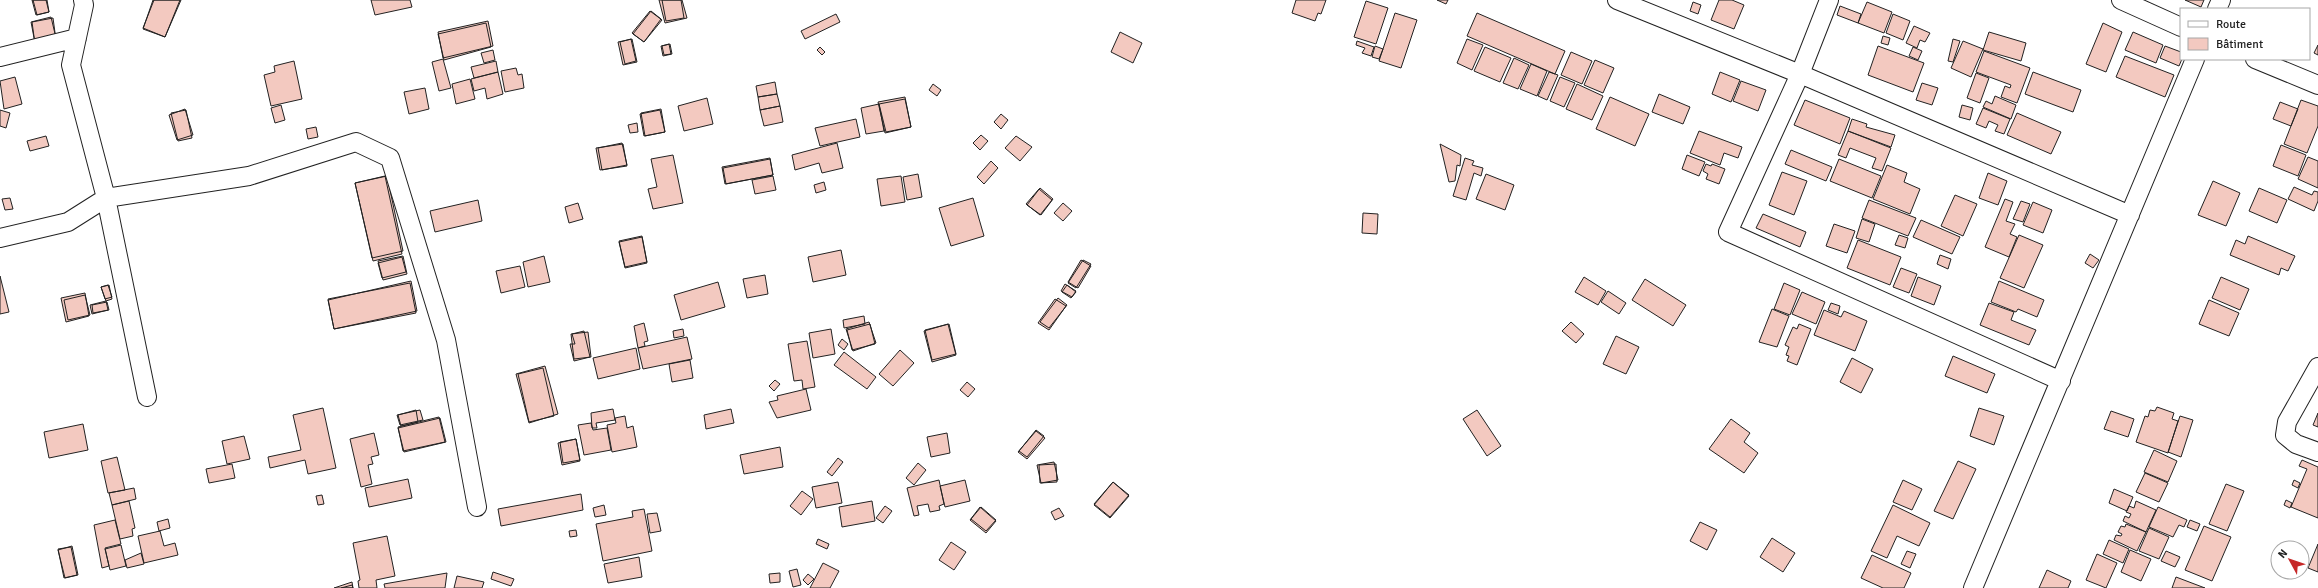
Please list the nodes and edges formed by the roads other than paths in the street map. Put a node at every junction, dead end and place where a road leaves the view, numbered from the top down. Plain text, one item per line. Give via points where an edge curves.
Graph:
1 (83, 0) edge
2 (1617, 0) edge
3 (1828, 0) edge
4 (2121, 0) edge
5 (2180, 28) edge
6 (77, 38) junction
7 (0, 56) edge
8 (2195, 60) edge
9 (2257, 60) edge
10 (1800, 74) junction
11 (2318, 85) edge
12 (106, 198) junction
13 (2130, 215) junction
14 (0, 238) edge
15 (2318, 367) edge
16 (2062, 381) junction
17 (147, 397) dead end
18 (2318, 452) edge
19 (477, 506) dead end
20 (1973, 588) edge

1 - 6 street
2 - 10 street
3 - 10 street
4 - 5 street
6 - 7 street
6 - 12 street via 71,65
8 - 13 street
9 - 11 street
10 - 13 street
10 - 16 street via 1728,232
12 - 14 street via 68,222
12 - 17 street
12 - 19 street via 249,176 356,142 390,158 446,340
13 - 16 street
15 - 18 street via 2286,422 2285,435 2296,444
16 - 20 street

